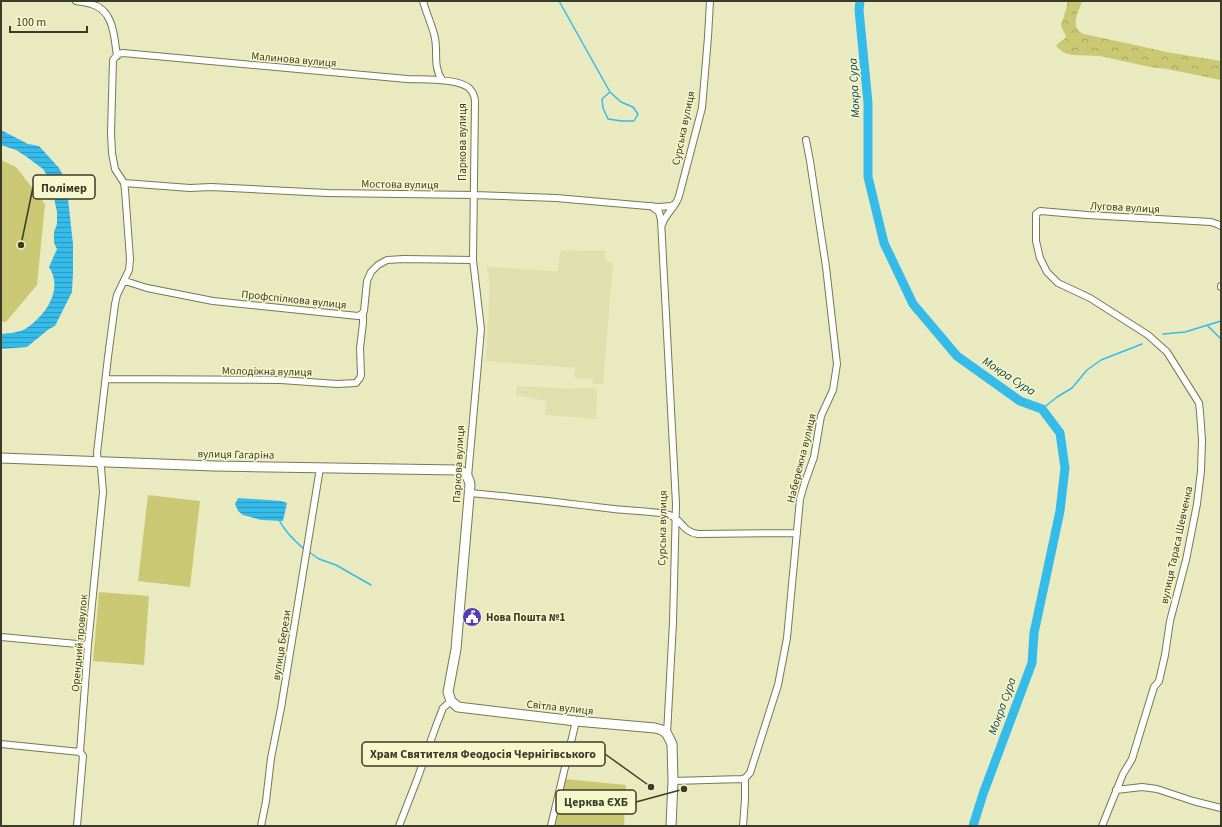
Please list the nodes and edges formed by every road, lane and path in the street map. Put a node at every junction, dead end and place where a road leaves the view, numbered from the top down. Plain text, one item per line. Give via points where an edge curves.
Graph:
1 (76, 1) edge
2 (423, 1) edge
3 (710, 1) edge
4 (115, 58) junction
5 (442, 80) junction
6 (473, 92) joint
7 (806, 140) dead end
8 (124, 183) junction
9 (474, 195) junction
10 (675, 204) junction
11 (648, 206) junction
12 (1037, 212) joint
13 (1221, 226) edge
14 (661, 230) junction
15 (473, 260) junction
16 (125, 280) junction
17 (363, 313) junction
18 (106, 379) junction
19 (1, 458) edge
20 (98, 462) junction
21 (320, 468) junction
22 (468, 477) junction
23 (469, 493) junction
24 (675, 517) junction
25 (797, 533) junction
26 (1, 637) edge
27 (88, 645) junction
28 (451, 701) junction
29 (576, 721) junction
30 (667, 734) junction
31 (1, 744) edge
32 (80, 752) junction
33 (745, 778) junction
34 (673, 781) junction
35 (1116, 790) junction
36 (1221, 808) edge
37 (77, 826) edge
38 (260, 826) edge
39 (399, 826) edge
40 (551, 826) edge
41 (671, 826) edge
42 (743, 826) edge
43 (1102, 826) edge

1 - 4 street via 92,4 108,15 112,24
2 - 5 street via 435,35 436,68
3 - 10 street, Сурська вулиця via 702,108 683,183
4 - 5 street, Малинова вулиця via 123,53
4 - 8 street via 110,133 115,169
5 - 6 street, Малинова вулиця via 463,84
6 - 9 street, Паркова вулиця
7 - 25 street, Набережна вулиця via 826,267 837,364 833,390 821,416 814,457 800,499
8 - 9 street, Мостова вулиця via 327,193
8 - 16 street via 130,259
9 - 11 street, Мостова вулиця via 556,198
9 - 15 street, Паркова вулиця
10 - 11 street, Мостова вулиця via 665,207
10 - 14 street, Сурська вулиця via 664,220
11 - 14 street, Сурська вулиця via 659,212
12 - 13 street, Лугова вулиця via 1211,222
12 - 35 street, вулиця Тараса Шевченка via 1036,241 1047,272 1058,283 1090,298 1148,335 1167,352 1198,403 1200,412 1201,471 1197,504 1159,682 1154,687 1132,759
14 - 24 street, Сурська вулиця via 672,414
15 - 17 street via 387,260 371,272 367,281
15 - 22 street, Паркова вулиця via 481,329
16 - 17 street, Профспілкова вулиця via 147,288 213,301 356,316
16 - 18 street via 115,304
17 - 18 street, Молодіжна вулиця via 361,375 356,383
18 - 20 street
19 - 20 street, вулиця Гагаріна
20 - 21 street, вулиця Гагаріна
20 - 27 street, Орендний провулок via 103,492
21 - 22 street, вулиця Гагаріна via 458,470
21 - 38 street, вулиця Берези
22 - 23 street, Паркова вулиця
23 - 24 street
23 - 28 street, Паркова вулиця via 456,649 448,692
24 - 25 street via 688,531 698,534
24 - 30 street, Сурська вулиця
25 - 33 street, Набережна вулиця via 787,638 778,685 750,773
26 - 27 street
27 - 32 street, Орендний провулок
28 - 29 street, Світла вулиця via 458,707
28 - 39 street via 443,708
29 - 30 street, Світла вулиця via 655,728
29 - 40 street
30 - 34 street, Сурська вулиця via 672,744
31 - 32 street
32 - 37 street, Орендний провулок via 83,756
33 - 34 street
33 - 42 street, Набережна вулиця
34 - 41 street, Сурська вулиця
35 - 36 street via 1142,787 1157,789
35 - 43 street, вулиця Тараса Шевченка

